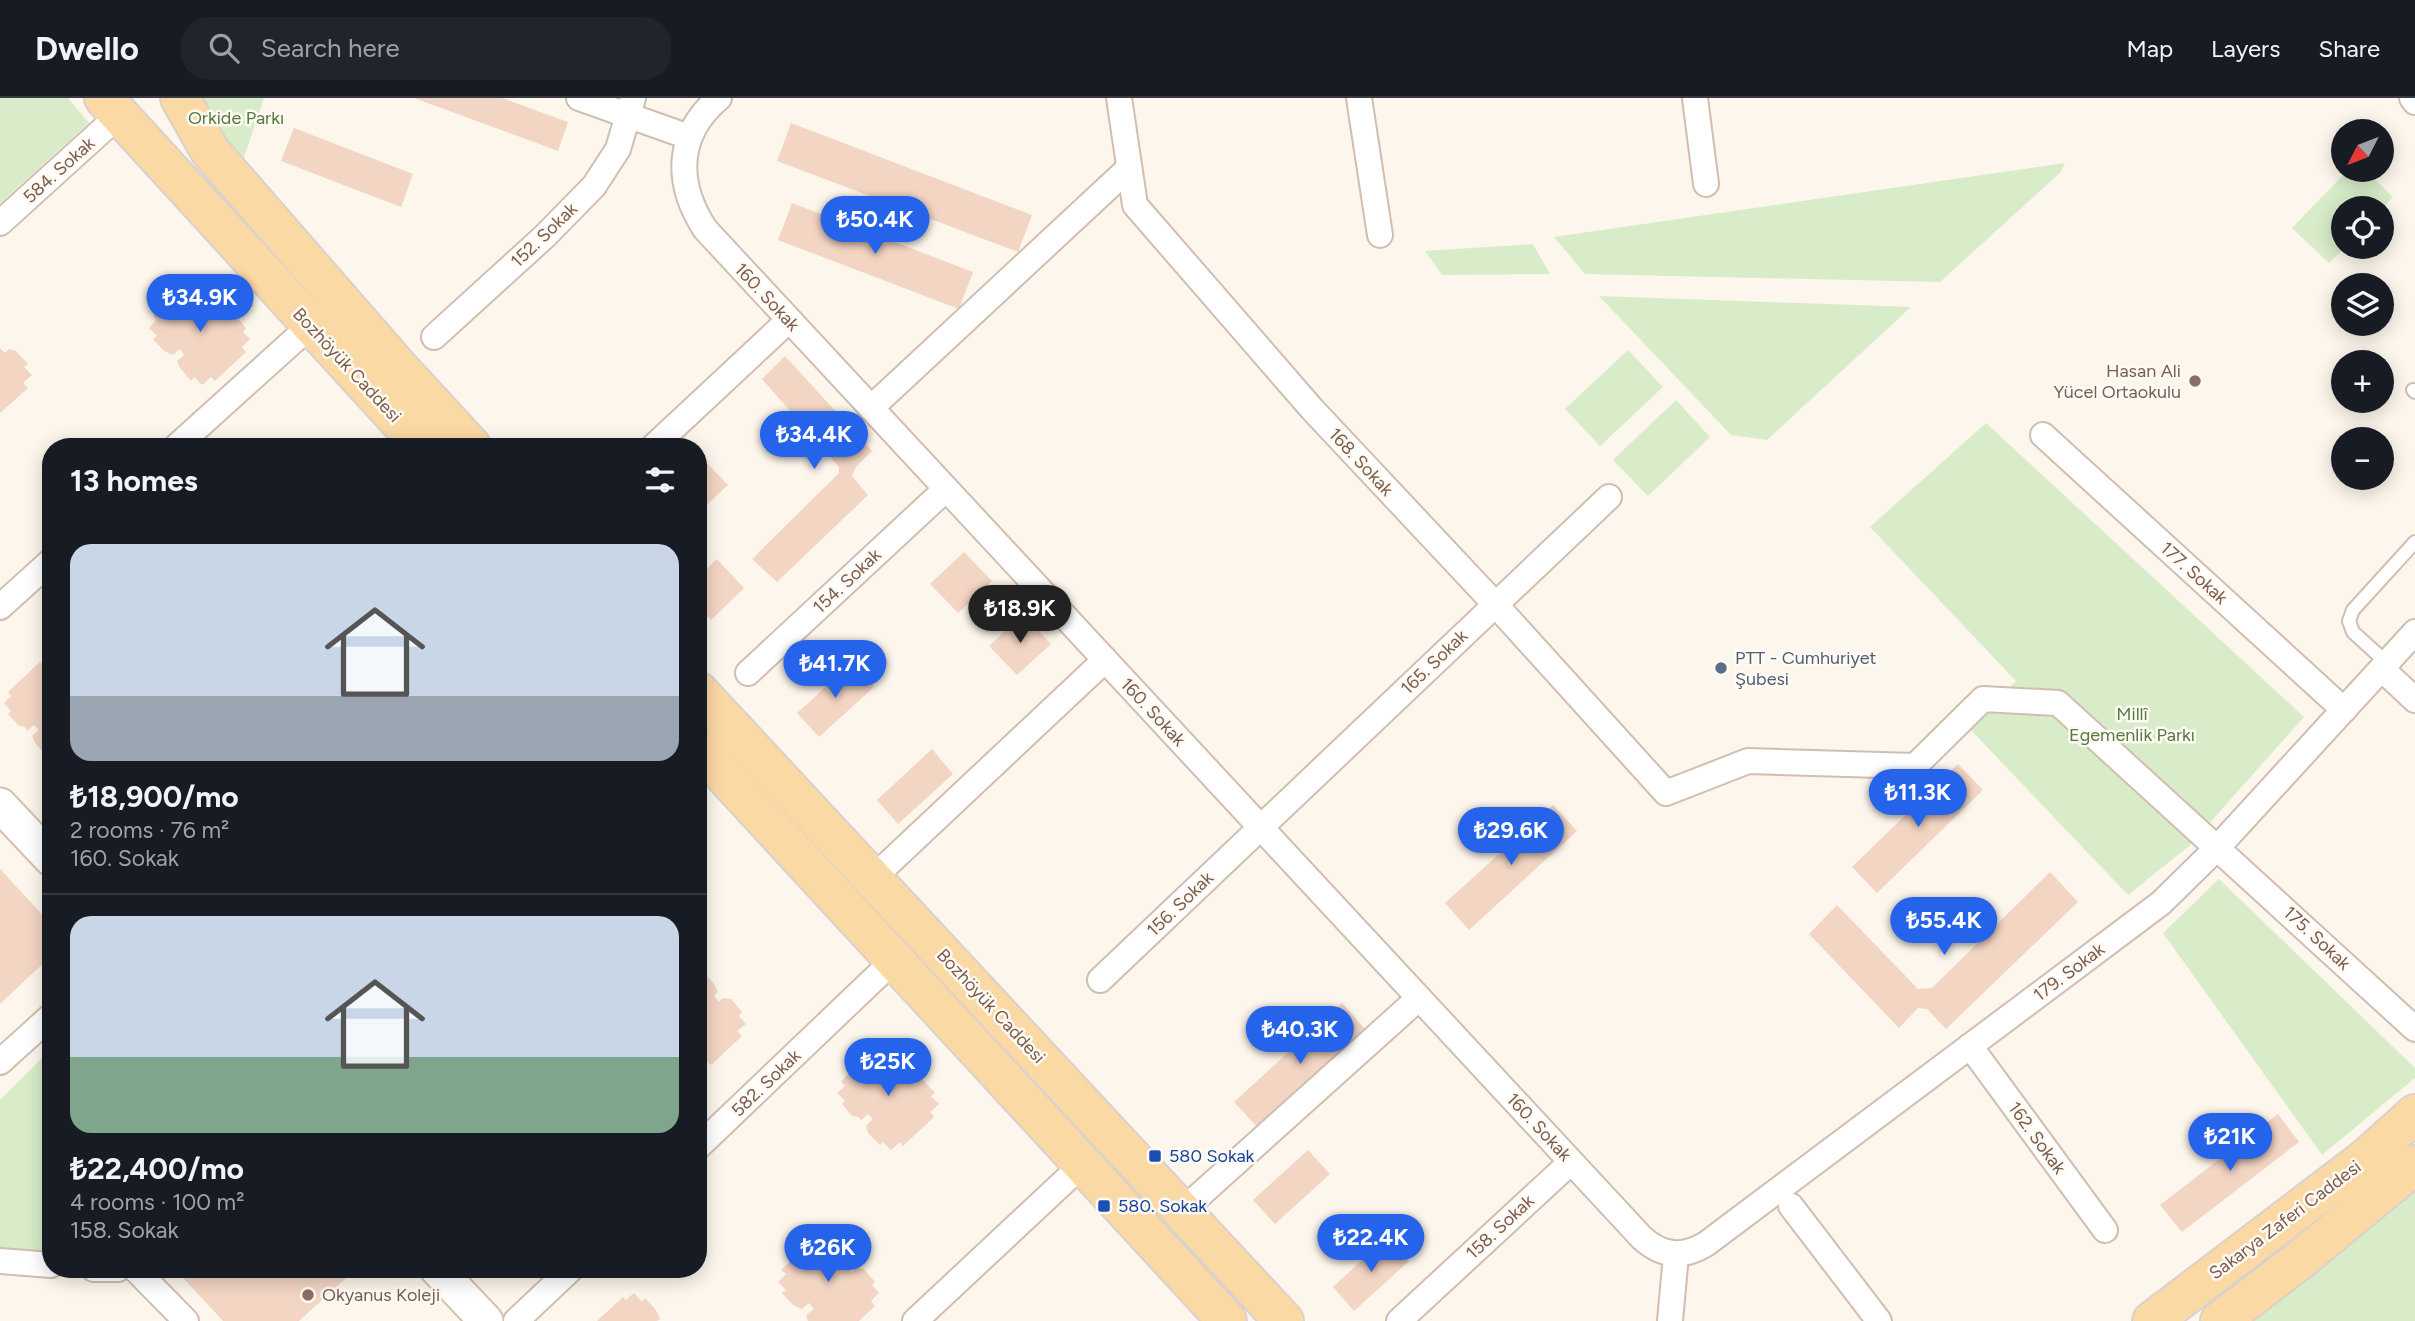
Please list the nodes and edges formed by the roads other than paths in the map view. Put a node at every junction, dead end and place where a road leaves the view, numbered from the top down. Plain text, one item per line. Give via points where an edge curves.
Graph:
1 (180, 98) edge
2 (579, 98) edge
3 (719, 98) edge
4 (1119, 98) edge
5 (1359, 98) edge
6 (1695, 98) edge
7 (2412, 98) edge
8 (2415, 102) edge
9 (111, 107) edge
10 (631, 107) edge
11 (690, 137) junction
12 (1129, 168) junction
13 (1706, 184) dead end
14 (0, 223) edge
15 (1380, 235) dead end
16 (789, 320) junction
17 (310, 326) junction
18 (435, 338) dead end
19 (871, 408) junction
20 (2043, 435) dead end
21 (186, 438) edge
22 (415, 438) edge
23 (464, 438) edge
24 (663, 438) edge
25 (946, 489) junction
26 (1609, 496) dead end
27 (2415, 542) edge
28 (42, 569) edge
29 (1495, 604) junction
30 (0, 607) edge
31 (2415, 632) edge
32 (1105, 660) junction
33 (2384, 666) junction
34 (748, 673) dead end
35 (2415, 700) edge
36 (707, 701) edge
37 (2344, 710) junction
38 (707, 757) edge
39 (1666, 793) joint
40 (0, 805) edge
41 (1261, 827) junction
42 (2218, 847) junction
43 (42, 849) edge
44 (873, 878) junction
45 (894, 960) junction
46 (1100, 980) dead end
47 (1419, 998) junction
48 (42, 1024) edge
49 (2415, 1029) edge
50 (1970, 1046) junction
51 (0, 1062) edge
52 (2415, 1114) edge
53 (707, 1138) edge
54 (1571, 1162) junction
55 (1083, 1164) junction
56 (2415, 1165) edge
57 (1791, 1206) dead end
58 (1182, 1211) junction
59 (2105, 1230) dead end
60 (1676, 1255) junction
61 (0, 1261) edge
62 (42, 1264) edge
63 (144, 1278) edge
64 (445, 1278) edge
65 (561, 1278) edge
66 (186, 1321) edge
67 (486, 1321) edge
68 (516, 1321) edge
69 (915, 1321) edge
70 (1227, 1321) edge
71 (1284, 1321) edge
72 (1399, 1321) edge
73 (1670, 1321) edge
74 (1879, 1321) edge
75 (2152, 1321) edge
76 (2220, 1321) edge

1 - 23 main road, Bozhöyük Caddesi via 210,151
2 - 10 street
3 - 11 street
4 - 12 street, 168. Sokak
5 - 15 street
6 - 13 street
7 - 8 street
9 - 14 street, 584. Sokak
9 - 17 main road, Bozhöyük Caddesi
10 - 11 street
10 - 18 street, 152. Sokak via 618,149 594,186
11 - 16 street, 160. Sokak via 684,178 694,212
12 - 19 street
12 - 29 street, 168. Sokak via 1135,205 1312,409
16 - 19 street, 160. Sokak
16 - 24 street
17 - 21 street
17 - 22 main road, Bozhöyük Caddesi
19 - 25 street, 160. Sokak
20 - 37 street, 177. Sokak
25 - 32 street, 160. Sokak
25 - 34 street, 154. Sokak
26 - 29 street, 165. Sokak
27 - 33 lane via 2353,610 2349,621 2353,632
28 - 30 street
29 - 39 street, 168. Sokak
29 - 41 street, 165. Sokak
31 - 33 street, 179. Sokak
32 - 41 street, 160. Sokak
32 - 44 street
33 - 35 street
33 - 37 street, 179. Sokak
36 - 44 main road, Bozhöyük Caddesi
37 - 42 street, 179. Sokak
38 - 45 main road
39 - 42 street, 175. Sokak via 1748,761 1914,766 1983,699 2058,703
40 - 43 street
41 - 46 street, 156. Sokak
41 - 47 street, 160. Sokak
42 - 49 street, 175. Sokak
42 - 50 street, 179. Sokak via 2161,902
44 - 58 main road, Bozhöyük Caddesi
45 - 53 street, 582. Sokak
45 - 55 main road
47 - 54 street, 160. Sokak
47 - 58 street
48 - 51 street
50 - 59 street, 162. Sokak
50 - 60 street, 179. Sokak via 1712,1240
52 - 75 main road, Sakarya Zaferi Caddesi via 2365,1159
54 - 60 street, 160. Sokak via 1642,1238
54 - 72 street, 158. Sokak
55 - 69 street
55 - 70 main road
56 - 76 main road, Sakarya Zaferi Caddesi
57 - 74 street
58 - 71 main road, Bozhöyük Caddesi
60 - 73 street
61 - 62 street
63 - 66 street
64 - 67 street
65 - 68 street

